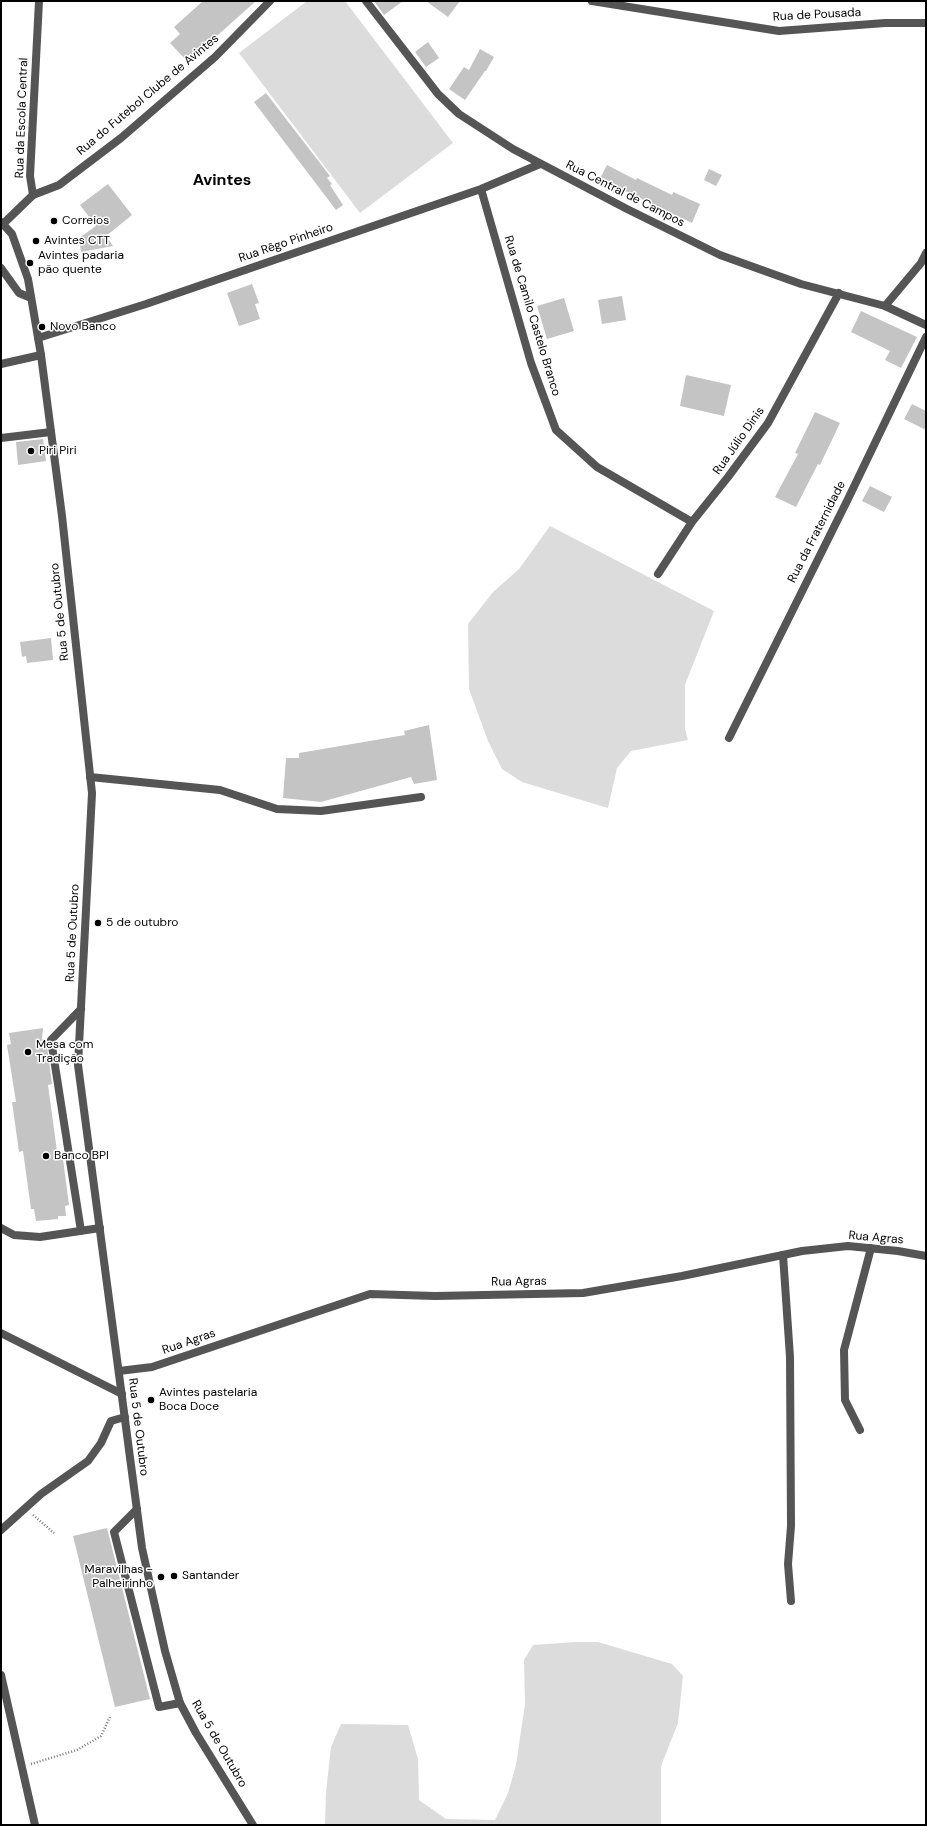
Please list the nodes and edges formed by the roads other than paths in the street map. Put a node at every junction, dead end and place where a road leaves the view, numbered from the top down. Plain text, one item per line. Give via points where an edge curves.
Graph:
1 (39, 1) edge
2 (270, 1) edge
3 (366, 1) edge
4 (592, 1) edge
5 (926, 23) edge
6 (540, 164) junction
7 (481, 188) junction
8 (33, 195) junction
9 (2, 223) edge
10 (926, 253) edge
11 (1, 268) edge
12 (840, 293) junction
13 (31, 298) junction
14 (885, 306) junction
15 (926, 325) edge
16 (926, 337) edge
17 (38, 338) junction
18 (41, 355) junction
19 (1, 364) edge
20 (51, 432) junction
21 (1, 438) edge
22 (692, 522) junction
23 (658, 574) dead end
24 (729, 738) dead end
25 (90, 777) junction
26 (421, 797) dead end
27 (81, 1008) junction
28 (1, 1228) edge
29 (100, 1228) junction
30 (81, 1231) junction
31 (871, 1248) junction
32 (783, 1255) junction
33 (926, 1256) edge
34 (1, 1333) edge
35 (119, 1371) junction
36 (122, 1394) junction
37 (125, 1417) junction
38 (860, 1430) dead end
39 (137, 1509) junction
40 (1, 1530) edge
41 (791, 1600) dead end
42 (1, 1675) edge
43 (180, 1703) junction
44 (35, 1825) edge
45 (253, 1825) edge

1 - 8 street, Rua da Escola Central via 30,176
2 - 8 street, Rua do Futebol Clube de Avintes via 215,57 121,138 59,185
3 - 6 street, Rua Central de Campos via 438,94 459,114
4 - 5 street, Rua de Pousada via 779,32 885,23
6 - 7 street, Rua Rêgo Pinheiro
6 - 12 street, Rua Central de Campos via 720,255 801,284
7 - 17 street, Rua Rêgo Pinheiro via 146,304
7 - 22 street, Rua de Camilo Castelo Branco via 531,363 556,430 597,467
8 - 9 street, Rua da Escola Central
9 - 13 street, Rua 5 de Outubro via 12,234 28,280
10 - 14 street
11 - 13 street via 19,293
12 - 14 street, Rua Central de Campos
12 - 22 street, Rua Júlio Dinis via 768,423
13 - 17 street, Rua 5 de Outubro
14 - 15 street, Rua Central de Campos
16 - 24 street, Rua da Fraternidade
17 - 18 street, Rua 5 de Outubro
18 - 19 street
18 - 20 street, Rua 5 de Outubro
20 - 21 street
20 - 25 street, Rua 5 de Outubro
22 - 23 street, Rua Júlio Dinis
25 - 26 street via 220,790 277,809 321,811
25 - 27 street, Rua 5 de Outubro via 92,793
27 - 29 street, Rua 5 de Outubro via 78,1065
27 - 30 street via 51,1040
28 - 30 street via 14,1235 40,1237
29 - 30 street
29 - 35 street, Rua 5 de Outubro
31 - 32 street, Rua Agras via 848,1246
31 - 33 street, Rua Agras
31 - 38 street via 844,1350 845,1400
32 - 35 street, Rua Agras via 583,1293 435,1296 370,1294 152,1367
32 - 41 street via 790,1357 791,1526 788,1564
34 - 36 street
35 - 36 street, Rua 5 de Outubro
36 - 37 street, Rua 5 de Outubro
37 - 39 street, Rua 5 de Outubro
37 - 40 street via 111,1421 101,1443 88,1461 41,1494
39 - 43 street, Rua 5 de Outubro via 155,1609
39 - 43 street via 114,1532 159,1707
42 - 44 street
43 - 45 street, Rua 5 de Outubro

